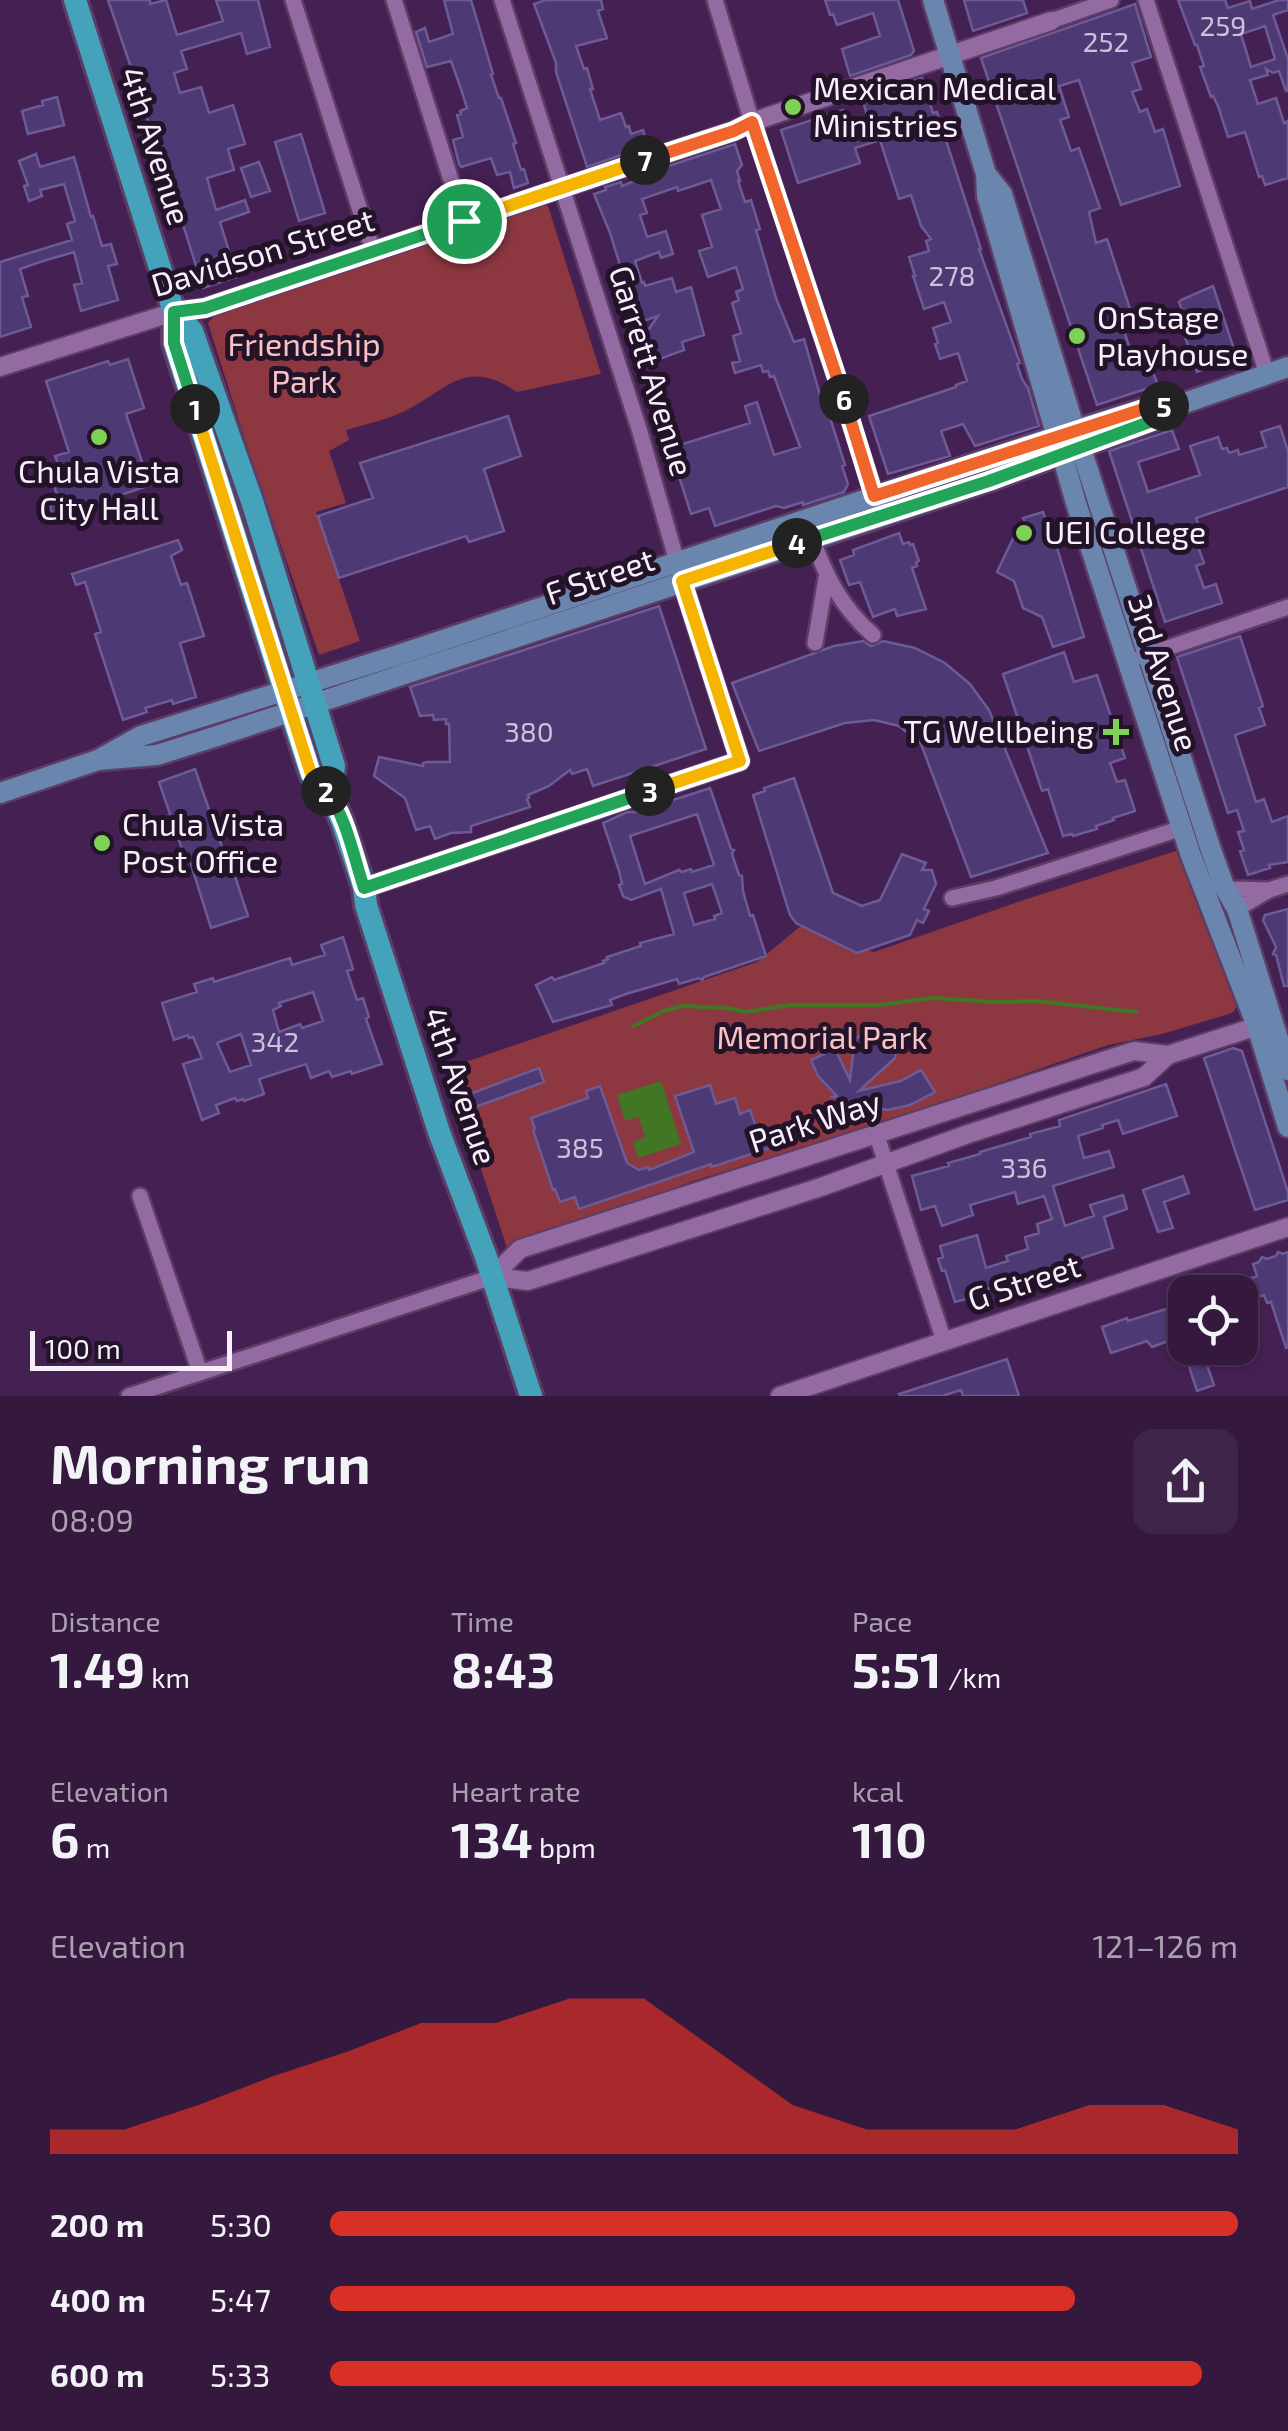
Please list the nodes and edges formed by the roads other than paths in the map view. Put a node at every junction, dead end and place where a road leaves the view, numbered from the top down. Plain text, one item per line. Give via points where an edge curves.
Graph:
1 (75, 0) edge
2 (293, 0) edge
3 (394, 0) edge
4 (502, 0) edge
5 (715, 0) edge
6 (933, 0) edge
7 (1111, 0) edge
8 (1146, 0) edge
9 (1051, 21) joint
10 (950, 55) junction
11 (752, 122) junction
12 (563, 188) junction
13 (464, 221) junction
14 (373, 251) junction
15 (174, 312) junction
16 (0, 367) edge
17 (1278, 370) edge
18 (1069, 441) junction
19 (878, 506) junction
20 (812, 538) junction
21 (679, 572) junction
22 (826, 576) junction
23 (1288, 607) edge
24 (872, 635) dead end
25 (816, 644) dead end
26 (1148, 654) junction
27 (1127, 661) junction
28 (311, 694) junction
29 (287, 702) junction
30 (0, 793) edge
31 (331, 797) junction
32 (1182, 828) junction
33 (1210, 847) junction
34 (1288, 884) edge
35 (1224, 886) junction
36 (364, 888) junction
37 (1269, 890) junction
38 (952, 898) dead end
39 (1237, 909) junction
40 (1264, 1024) junction
41 (1168, 1055) junction
42 (1288, 1070) edge
43 (1019, 1088) junction
44 (1029, 1114) junction
45 (1288, 1127) edge
46 (876, 1133) junction
47 (886, 1164) junction
48 (140, 1196) dead end
49 (681, 1198) junction
50 (690, 1228) junction
51 (1288, 1228) edge
52 (492, 1277) junction
53 (944, 1342) junction
54 (200, 1372) junction
55 (129, 1396) edge
56 (531, 1396) edge
57 (780, 1396) edge

1 - 15 main road, 4th Avenue
2 - 14 street
3 - 13 street
4 - 12 street, Garrett Avenue
5 - 11 street
6 - 10 main road, 3rd Avenue
7 - 9 street, Davidson Street
8 - 17 street
9 - 10 street, Davidson Street
10 - 11 street, Davidson Street
10 - 18 main road, 3rd Avenue via 986,174 1002,194
11 - 12 street, Davidson Street
11 - 19 street
12 - 13 street, Davidson Street
12 - 21 street, Garrett Avenue
13 - 14 street, Davidson Street
14 - 15 street, Davidson Street via 205,308
15 - 16 street, Davidson Street
15 - 28 main road, 4th Avenue via 193,336 252,500
15 - 29 main road, 4th Avenue via 174,343
17 - 18 main road, F Street via 1170,408 1159,404
18 - 19 main road, F Street via 989,481
18 - 26 main road, 3rd Avenue
18 - 27 main road, 3rd Avenue via 1076,503
19 - 20 main road, F Street
19 - 21 main road, F Street
20 - 21 main road, F Street
20 - 22 street
21 - 28 main road, F Street
21 - 36 street, Garrett Avenue via 740,761
22 - 24 street
22 - 25 street
23 - 26 street
26 - 27 street
26 - 33 main road, 3rd Avenue
27 - 32 main road, 3rd Avenue
28 - 29 main road, F Street
28 - 31 main road, 4th Avenue via 334,766
29 - 30 main road, F Street via 140,736 98,760
29 - 31 main road, 4th Avenue via 311,774
31 - 36 main road, 4th Avenue
32 - 33 main road
32 - 38 street
32 - 40 main road, 3rd Avenue
33 - 35 main road, 3rd Avenue
34 - 37 street
35 - 37 street
35 - 39 main road, 3rd Avenue
36 - 52 main road, 4th Avenue via 439,1132
37 - 39 street
39 - 40 main road, 3rd Avenue
40 - 41 street, Park Way
40 - 42 main road, 3rd Avenue
40 - 45 main road, 3rd Avenue
41 - 43 street, Park Way via 1134,1050
41 - 44 street, Park Way via 1144,1077
43 - 44 street
43 - 46 street, Park Way
44 - 47 street, Park Way
46 - 47 street
46 - 49 street, Park Way
47 - 50 street, Park Way
47 - 53 street
48 - 54 street
49 - 50 street
49 - 52 street, Park Way via 520,1250
50 - 52 street, Park Way via 528,1281
51 - 53 street, G Street
52 - 54 street, Park Way
52 - 56 main road, 4th Avenue
53 - 57 street, G Street
54 - 55 street, Park Way

